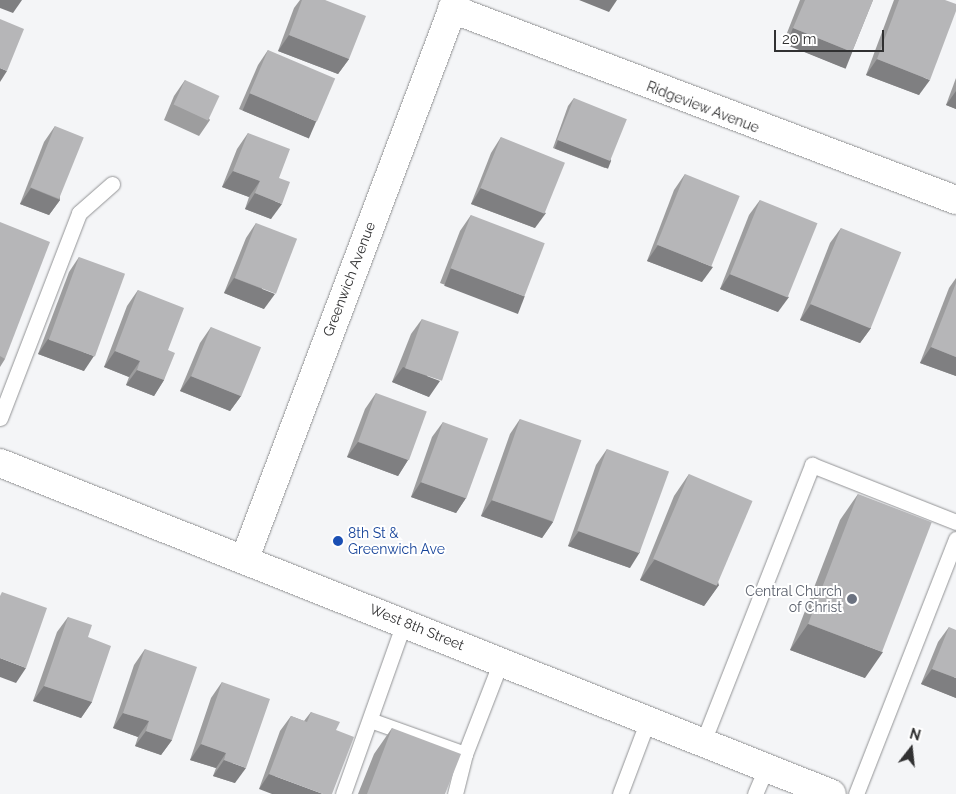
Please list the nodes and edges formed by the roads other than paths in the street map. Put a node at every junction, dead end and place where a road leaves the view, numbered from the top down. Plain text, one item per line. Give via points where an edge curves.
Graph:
1 (454, 5) edge
2 (112, 184) dead end
3 (956, 200) edge
4 (0, 418) edge
5 (0, 463) edge
6 (956, 522) edge
7 (956, 539) edge
8 (244, 558) junction
9 (404, 623) junction
10 (501, 661) junction
11 (370, 720) junction
12 (648, 720) junction
13 (703, 742) junction
14 (465, 754) junction
15 (766, 768) junction
16 (343, 794) edge
17 (456, 794) edge
18 (620, 794) edge
19 (756, 794) edge
20 (832, 794) edge
21 (856, 794) edge

1 - 3 street, Ridgeview Avenue
1 - 8 street, Greenwich Avenue
2 - 4 lane via 79,213
5 - 8 street, West 8th Street
6 - 13 lane via 812,465
7 - 21 lane
8 - 9 street, West 8th Street
9 - 10 street, West 8th Street
9 - 11 lane
10 - 12 street, West 8th Street
10 - 14 lane
11 - 14 lane
11 - 16 lane
12 - 13 street, West 8th Street
12 - 18 lane
13 - 15 street, West 8th Street
14 - 17 lane
15 - 19 lane
15 - 20 street, West 8th Street

